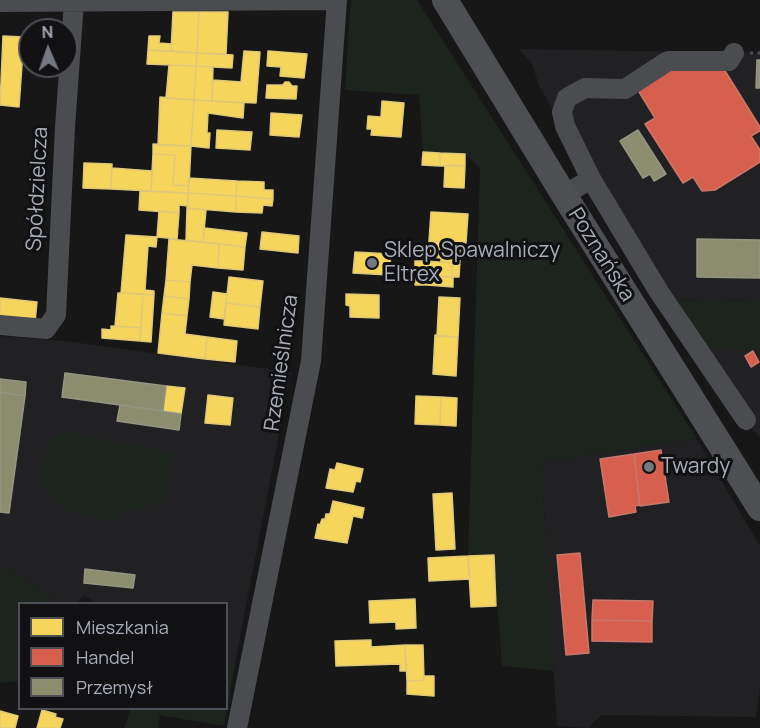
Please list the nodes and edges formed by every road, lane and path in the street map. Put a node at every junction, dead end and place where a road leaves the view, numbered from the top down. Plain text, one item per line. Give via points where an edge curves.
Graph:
1 (337, 0) edge
2 (445, 0) edge
3 (0, 2) edge
4 (74, 2) junction
5 (734, 53) dead end
6 (591, 179) junction
7 (564, 195) junction
8 (0, 325) edge
9 (746, 420) dead end
10 (760, 508) edge
11 (237, 728) edge

1 - 4 street
1 - 11 street, Rzemieślnicza via 311,361
2 - 7 main road, Poznańska
3 - 4 street
4 - 8 street, Spółdzielcza via 56,315 46,329
5 - 6 street via 729,61 668,61 625,89 585,88 567,98 562,112 565,126
6 - 7 street
6 - 9 street via 659,292
7 - 10 main road, Poznańska

